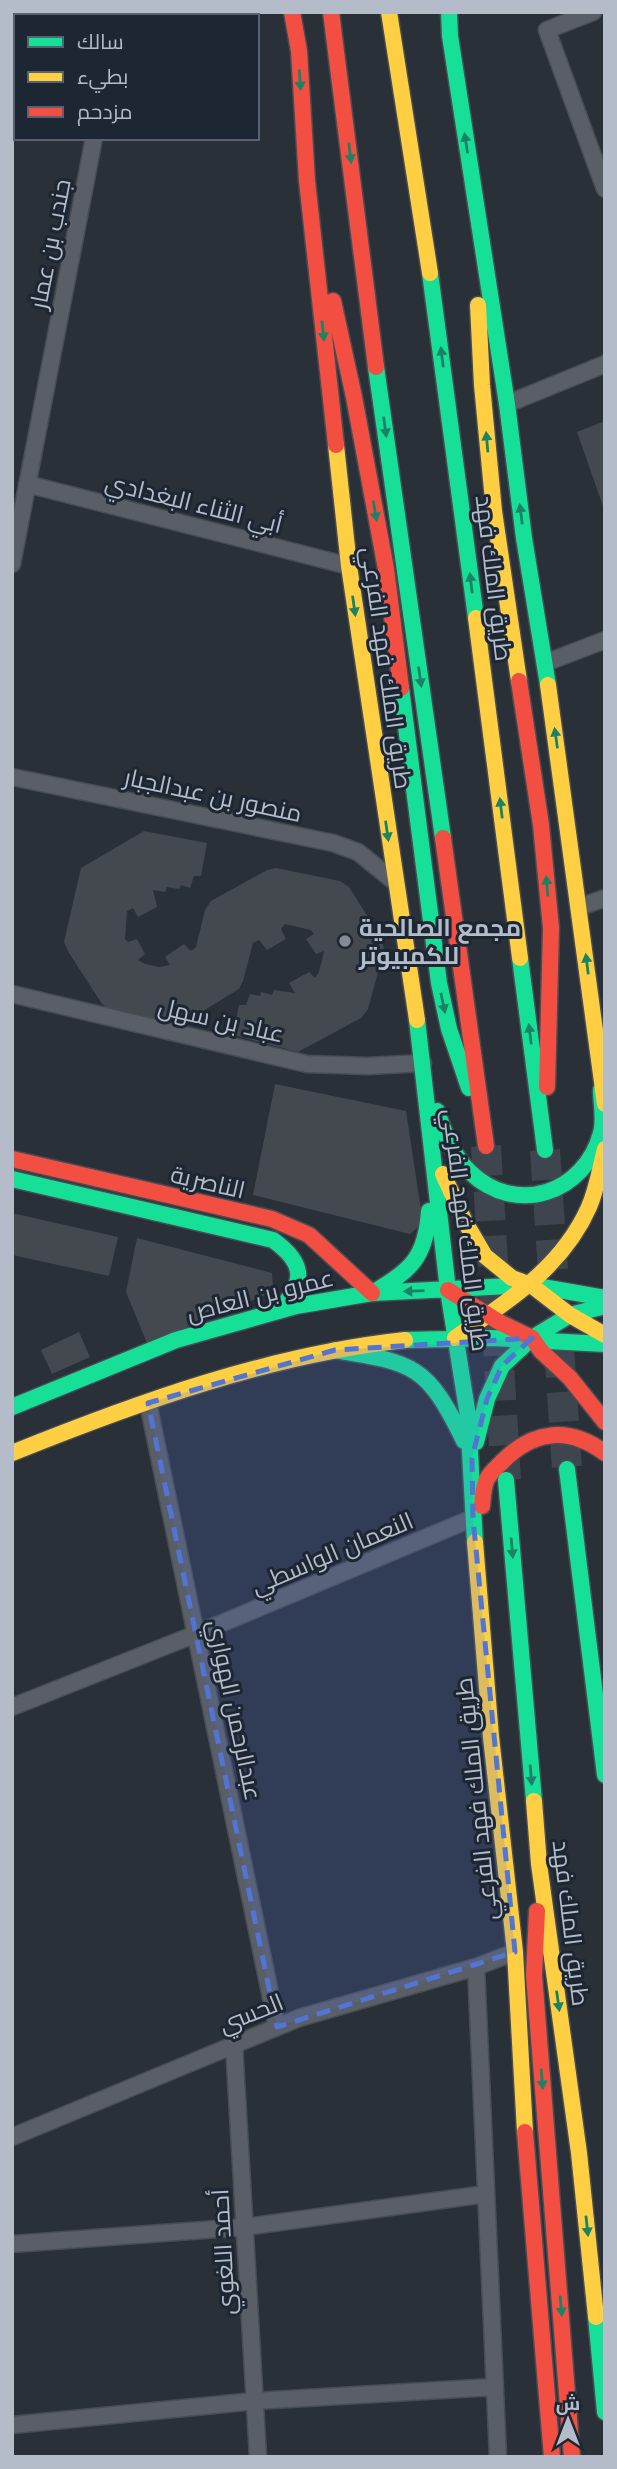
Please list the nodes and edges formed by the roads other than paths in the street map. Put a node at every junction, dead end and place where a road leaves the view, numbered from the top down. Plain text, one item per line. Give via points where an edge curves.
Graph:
1 (294, 12) edge
2 (331, 12) edge
3 (389, 12) edge
4 (447, 12) edge
5 (593, 12) edge
6 (94, 140) edge
7 (471, 175) junction
8 (307, 181) junction
9 (605, 188) edge
10 (605, 364) edge
11 (507, 404) junction
12 (27, 484) junction
13 (12, 564) edge
14 (349, 566) junction
15 (605, 640) edge
16 (545, 663) junction
17 (12, 777) edge
18 (395, 881) junction
19 (605, 898) edge
20 (580, 907) junction
21 (12, 994) edge
22 (423, 1063) junction
23 (602, 1074) edge
24 (605, 1104) edge
25 (431, 1148) junction
26 (605, 1149) edge
27 (12, 1159) edge
28 (12, 1180) edge
29 (531, 1285) junction
30 (448, 1290) junction
31 (372, 1293) junction
32 (605, 1298) edge
33 (605, 1306) edge
34 (279, 1310) junction
35 (487, 1315) junction
36 (570, 1315) junction
37 (605, 1335) edge
38 (455, 1338) junction
39 (532, 1338) junction
40 (605, 1344) edge
41 (335, 1350) junction
42 (148, 1403) junction
43 (12, 1407) edge
44 (605, 1422) edge
45 (12, 1453) edge
46 (605, 1453) edge
47 (472, 1458) junction
48 (568, 1469) tunnel mouth
49 (506, 1480) tunnel mouth
50 (473, 1518) junction
51 (476, 1549) junction
52 (196, 1634) junction
53 (12, 1707) edge
54 (605, 1775) edge
55 (539, 1864) junction
56 (515, 1952) junction
57 (476, 1967) junction
58 (277, 2027) junction
59 (234, 2045) junction
60 (12, 2137) edge
61 (486, 2194) junction
62 (245, 2227) junction
63 (12, 2244) edge
64 (494, 2386) junction
65 (254, 2401) junction
66 (605, 2412) edge
67 (12, 2425) edge
68 (258, 2457) edge
69 (498, 2457) edge
70 (552, 2457) edge
71 (572, 2457) edge

1 -> 8 main road, طريق الملك فهد الفرعي
2 - 8 main road via 486,1146 439,983 386,569
3 - 7 main road, طريق الملك فهد via 436,314 545,1150 551,928 541,825 494,511
7 -> 4 main road
5 - 9 street via 547,30
6 - 12 street, جندب بن عمار
7 - 11 main road
8 -> 14 main road, طريق الملك فهد الفرعي
10 - 11 street
16 -> 11 main road
12 - 13 street, جندب بن عمار
12 - 14 street, أبي الثناء البغدادي
14 -> 18 main road, طريق الملك فهد الفرعي
15 - 16 street
20 -> 16 main road
17 - 18 street, منصور بن عبدالجبار via 334,843 358,852
18 - 22 main road, طريق الملك فهد الفرعي
19 - 20 street
23 -> 20 main road
21 - 22 street, عباد بن سهل via 307,1063
22 - 23 main road via 444,1136 468,1170 499,1190 524,1197 551,1192 570,1182 591,1158 602,1131
22 - 25 main road, طريق الملك فهد الفرعي
23 - 24 main road
25 - 29 main road via 485,1256 512,1278
25 - 30 main road, طريق الملك فهد الفرعي
25 - 31 main road via 428,1238 420,1258 402,1277
26 - 29 main road via 590,1206 568,1246
27 - 31 main road, الناصرية via 272,1219 309,1235
28 - 34 main road, الناصرية via 273,1240 290,1250 298,1267 292,1298
29 - 30 main road, عمرو بن العاص
29 - 32 main road
29 - 35 main road
29 - 36 main road
30 -> 31 main road, عمرو بن العاص
30 - 35 main road
30 - 38 main road, طريق الملك فهد الفرعي
31 - 34 main road, عمرو بن العاص
33 - 36 main road
34 - 43 main road, عمرو بن العاص via 176,1340
35 - 38 main road
35 - 39 main road
36 - 37 main road
36 - 39 main road
38 - 39 main road
38 - 41 main road
38 - 47 main road, طريق الملك فهد الفرعي
39 - 40 main road
39 - 44 main road
39 - 47 main road via 502,1366 487,1399
41 - 42 main road via 217,1379
41 - 47 main road via 408,1366 423,1377 452,1415
42 - 45 main road
42 - 52 street, عبدالرحمن الهواري
46 - 51 main road via 569,1435 538,1437 511,1450 487,1478
47 - 50 main road, طريق الملك فهد الفرعي
48 - 54 main road
49 -> 55 main road, طريق الملك فهد
50 - 51 main road, طريق الملك فهد الفرعي
50 - 52 street, النعمان الواسطي
51 - 56 main road, طريق الملك فهد الفرعي
52 - 53 street, النعمان الواسطي
52 - 58 street, عبدالرحمن الهواري
55 -> 66 main road, طريق الملك فهد via 579,2153
55 -> 71 main road via 534,1975
56 - 57 street, الحسي
56 - 70 main road, طريق الملك فهد الفرعي via 522,2098
57 - 58 street, الحسي
57 - 61 street
58 - 59 street, الحسي
59 - 60 street, الحسي
59 - 62 street, أحمد اللغوي
61 - 62 street
61 - 64 street
62 - 63 street
62 - 65 street, أحمد اللغوي
64 - 65 street
64 - 69 street
65 - 67 street
65 - 68 street, أحمد اللغوي

